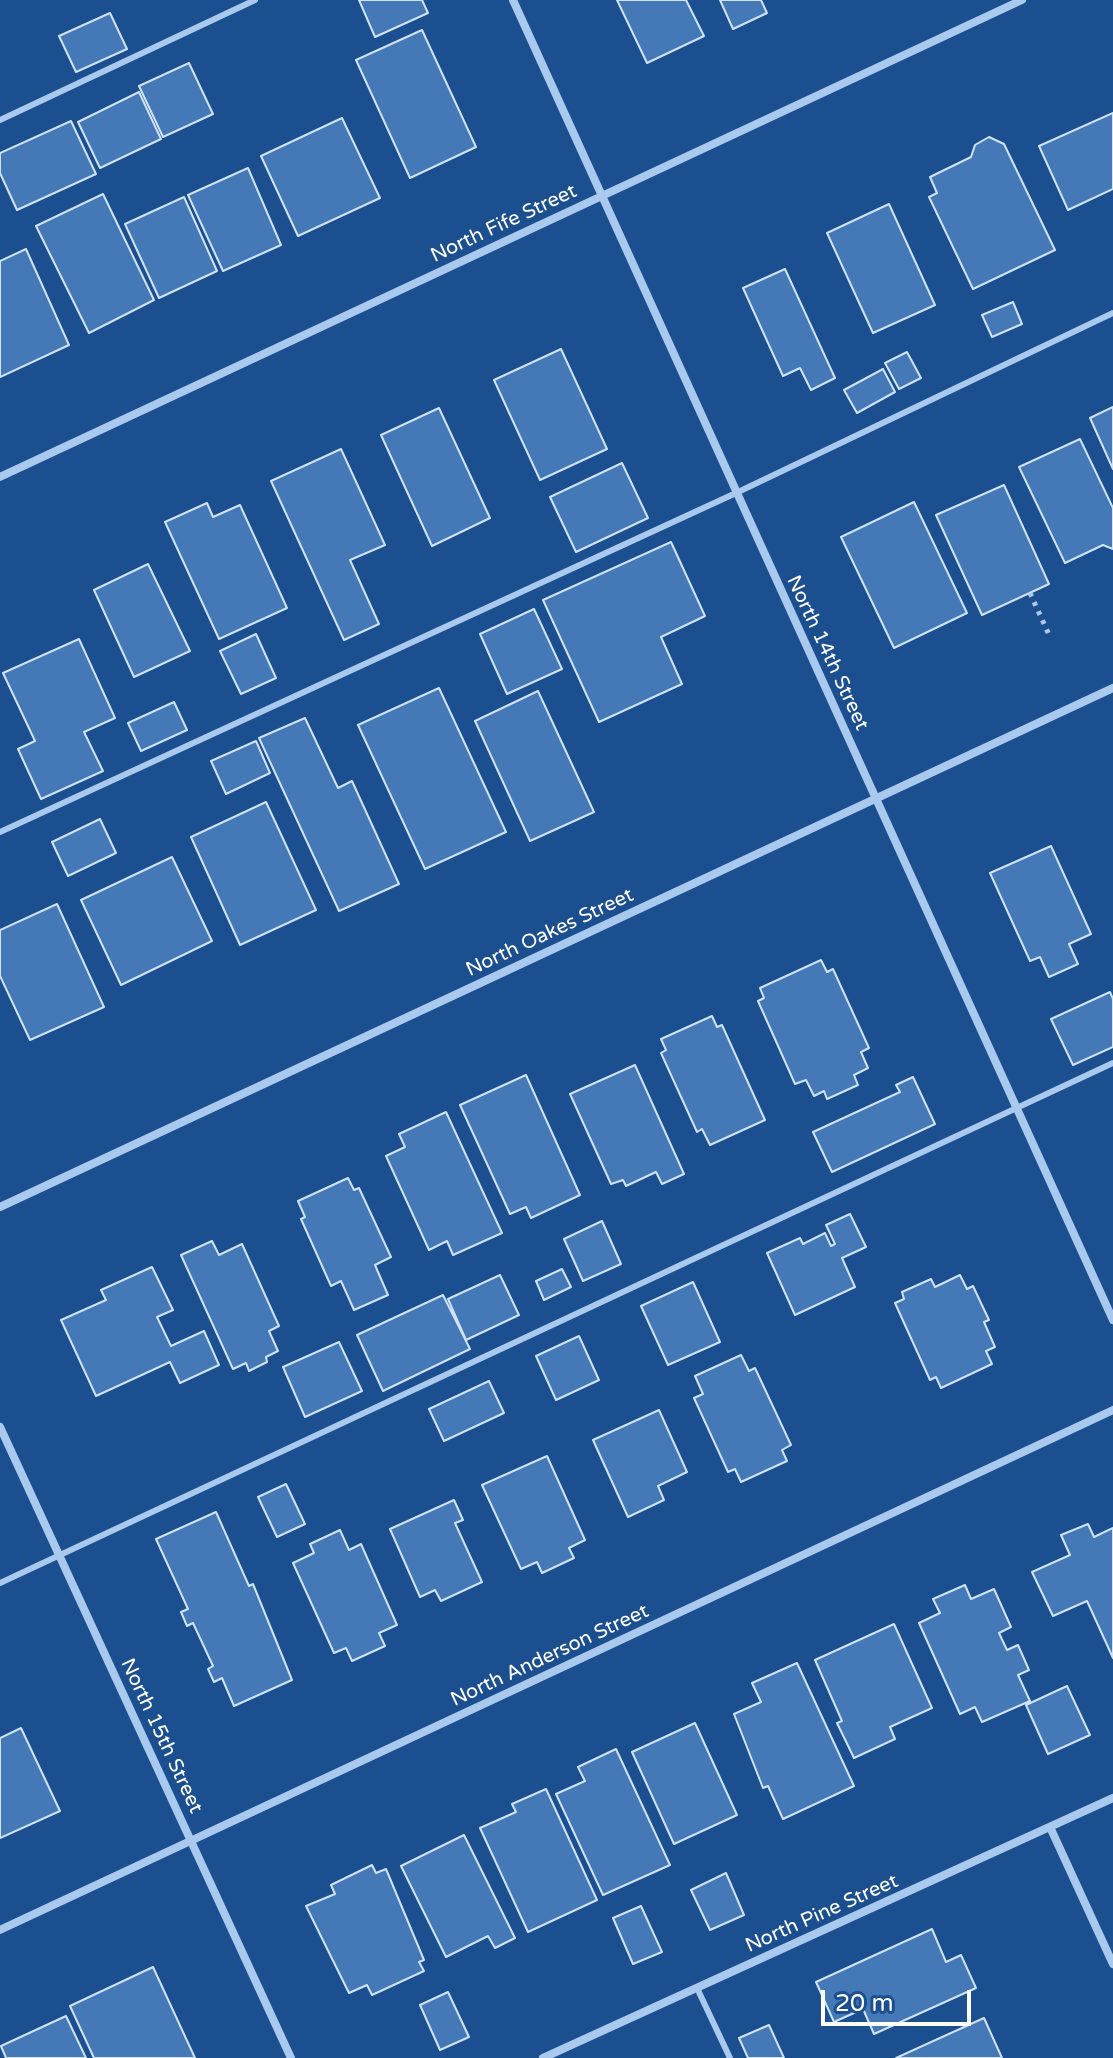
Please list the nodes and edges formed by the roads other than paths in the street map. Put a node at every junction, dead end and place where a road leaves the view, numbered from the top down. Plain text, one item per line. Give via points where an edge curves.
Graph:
1 (255, 0) edge
2 (513, 0) edge
3 (1022, 0) edge
4 (0, 120) edge
5 (602, 196) junction
6 (1113, 313) edge
7 (0, 477) edge
8 (736, 493) junction
9 (1113, 688) edge
10 (876, 798) junction
11 (0, 832) edge
12 (1113, 1063) edge
13 (1017, 1108) junction
14 (0, 1207) edge
15 (1113, 1320) edge
16 (1113, 1410) edge
17 (0, 1427) edge
18 (59, 1556) junction
19 (0, 1583) edge
20 (1113, 1798) edge
21 (1050, 1827) junction
22 (191, 1841) junction
23 (0, 1930) edge
24 (1113, 1964) edge
25 (697, 1988) junction
26 (291, 2058) edge
27 (543, 2058) edge
28 (730, 2058) edge

1 - 4 lane
2 - 5 street, North 14th Street
3 - 5 street, North Fife Street
5 - 7 street, North Fife Street
5 - 8 street, North 14th Street
6 - 8 lane
8 - 10 street, North 14th Street
8 - 11 lane
9 - 10 street, North Oakes Street
10 - 13 street, North 14th Street
10 - 14 street, North Oakes Street
12 - 13 lane
13 - 15 street, North 14th Street
13 - 18 lane
16 - 22 street, North Anderson Street
17 - 18 street, North 15th Street
18 - 19 lane
18 - 22 street, North 15th Street
20 - 21 street, North Pine Street
21 - 24 street
21 - 25 street, North Pine Street
22 - 23 street, North Anderson Street
22 - 26 street, North 15th Street
25 - 27 street, North Pine Street
25 - 28 lane

